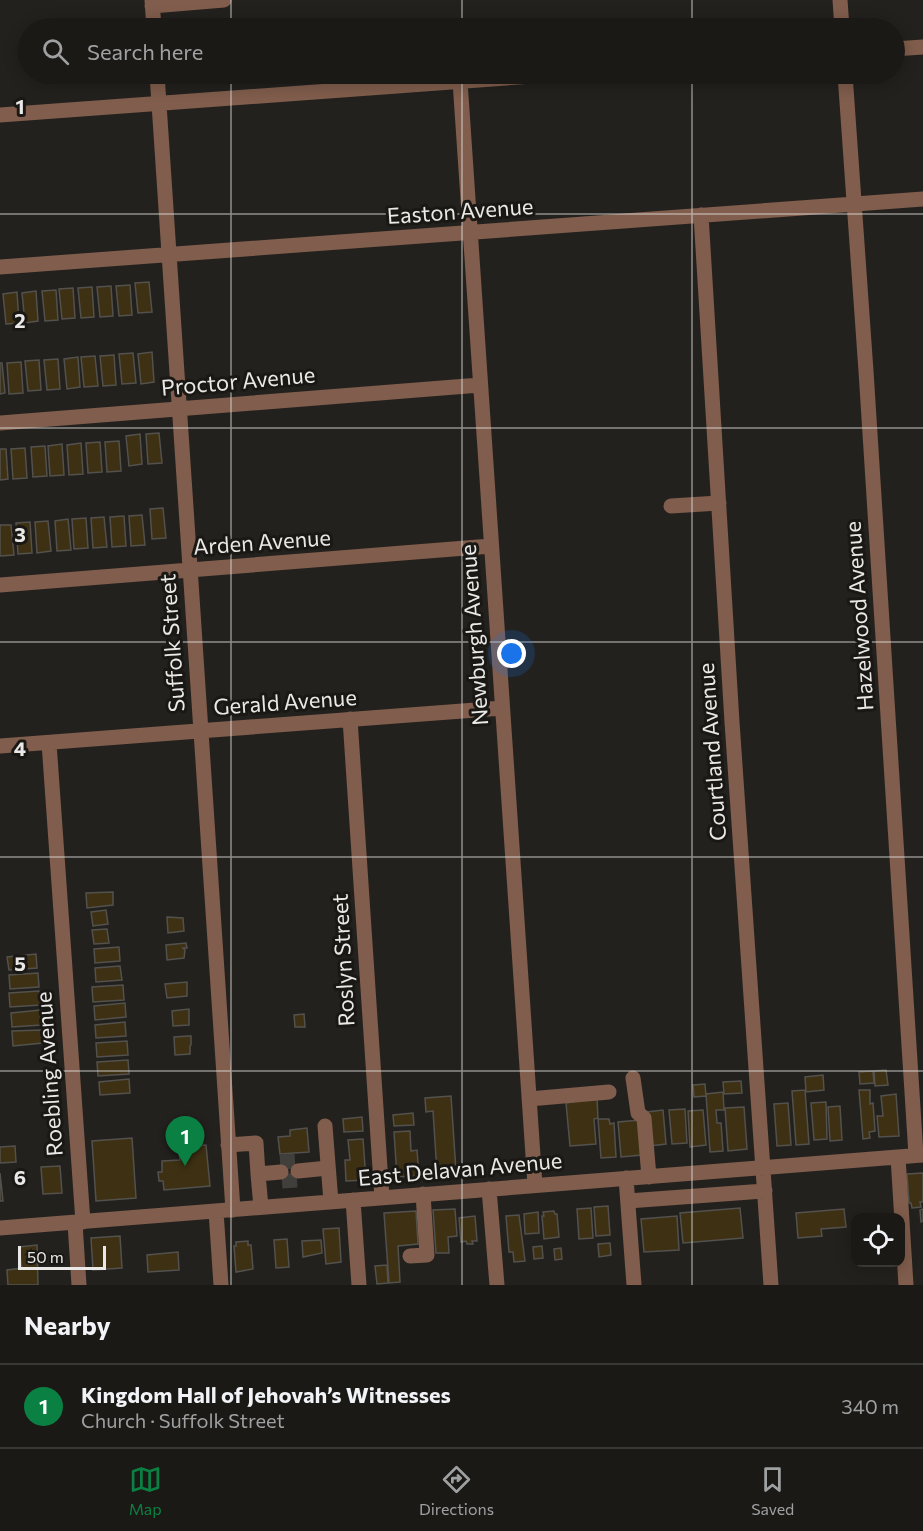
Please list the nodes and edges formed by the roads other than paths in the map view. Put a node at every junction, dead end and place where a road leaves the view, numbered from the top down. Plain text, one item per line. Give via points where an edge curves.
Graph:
1 (225, 0) edge
2 (840, 0) edge
3 (152, 3) edge
4 (153, 18) edge
5 (841, 18) edge
6 (923, 47) edge
7 (905, 48) edge
8 (158, 84) edge
9 (419, 84) edge
10 (460, 84) edge
11 (846, 84) edge
12 (159, 103) junction
13 (0, 115) edge
14 (923, 199) edge
15 (854, 204) junction
16 (701, 215) junction
17 (470, 232) junction
18 (169, 255) junction
19 (0, 267) edge
20 (480, 385) junction
21 (179, 408) junction
22 (0, 423) edge
23 (719, 502) junction
24 (671, 506) dead end
25 (491, 546) junction
26 (190, 570) junction
27 (0, 585) edge
28 (502, 708) junction
29 (350, 719) junction
30 (200, 731) junction
31 (49, 742) junction
32 (0, 746) edge
33 (633, 1078) dead end
34 (609, 1092) dead end
35 (529, 1099) junction
36 (325, 1126) dead end
37 (228, 1145) junction
38 (920, 1155) edge
39 (898, 1157) junction
40 (762, 1168) junction
41 (733, 1170) junction
42 (665, 1175) junction
43 (649, 1177) junction
44 (626, 1178) junction
45 (535, 1185) junction
46 (489, 1189) junction
47 (765, 1191) junction
48 (735, 1193) junction
49 (423, 1194) junction
50 (382, 1198) junction
51 (666, 1198) junction
52 (353, 1200) junction
53 (628, 1201) junction
54 (331, 1202) junction
55 (261, 1208) junction
56 (233, 1210) junction
57 (216, 1211) junction
58 (79, 1222) junction
59 (0, 1228) edge
60 (410, 1256) dead end
61 (79, 1285) edge
62 (220, 1285) edge
63 (358, 1285) edge
64 (497, 1285) edge
65 (634, 1285) edge
66 (771, 1285) edge
67 (906, 1285) edge

1 - 3 street
2 - 5 street
3 - 4 street
6 - 7 street
8 - 12 street, Suffolk Street
9 - 12 street
10 - 17 street, Newburgh Avenue
11 - 15 street, Hazelwood Avenue
12 - 13 street
12 - 18 street, Suffolk Street
14 - 15 street, Easton Avenue
15 - 16 street, Easton Avenue
15 - 38 street, Hazelwood Avenue
16 - 17 street, Easton Avenue
16 - 23 street, Courtland Avenue
17 - 18 street, Easton Avenue
17 - 20 street, Newburgh Avenue
18 - 19 street, Easton Avenue
18 - 21 street, Suffolk Street
20 - 21 street, Proctor Avenue
20 - 25 street, Newburgh Avenue
21 - 22 street, Proctor Avenue
21 - 26 street, Suffolk Street
23 - 24 street
23 - 40 street, Courtland Avenue
25 - 26 street, Arden Avenue
25 - 28 street, Newburgh Avenue
26 - 27 street, Arden Avenue
26 - 30 street, Suffolk Street
28 - 29 street, Gerald Avenue
28 - 35 street, Newburgh Avenue
29 - 30 street, Gerald Avenue
29 - 50 street, Roslyn Street
30 - 31 street, Gerald Avenue
30 - 37 street, Suffolk Street
31 - 32 street, Gerald Avenue
31 - 58 street, Roebling Avenue
33 - 43 street via 638,1113 644,1118
34 - 35 street
35 - 45 street, Newburgh Avenue
36 - 54 street via 307,1170
37 - 55 street via 256,1143 274,1172
37 - 56 street, Suffolk Street
38 - 39 street, East Delavan Avenue
39 - 40 street, East Delavan Avenue
39 - 67 street
40 - 41 street, East Delavan Avenue
40 - 47 street, Courtland Avenue
41 - 42 street, East Delavan Avenue
41 - 48 street
42 - 43 street, East Delavan Avenue
42 - 51 street
43 - 44 street, East Delavan Avenue
44 - 45 street, East Delavan Avenue
44 - 53 street
45 - 46 street, East Delavan Avenue
46 - 49 street, East Delavan Avenue
46 - 64 street
47 - 48 street
47 - 66 street, Courtland Avenue
48 - 51 street
49 - 50 street, East Delavan Avenue
49 - 60 street via 427,1256
50 - 52 street, East Delavan Avenue
51 - 53 street
52 - 54 street, East Delavan Avenue
52 - 63 street
53 - 65 street
54 - 55 street, East Delavan Avenue
55 - 56 street, East Delavan Avenue
56 - 57 street, East Delavan Avenue
57 - 58 street, East Delavan Avenue
57 - 62 street
58 - 59 street, East Delavan Avenue
58 - 61 street, Roebling Avenue

